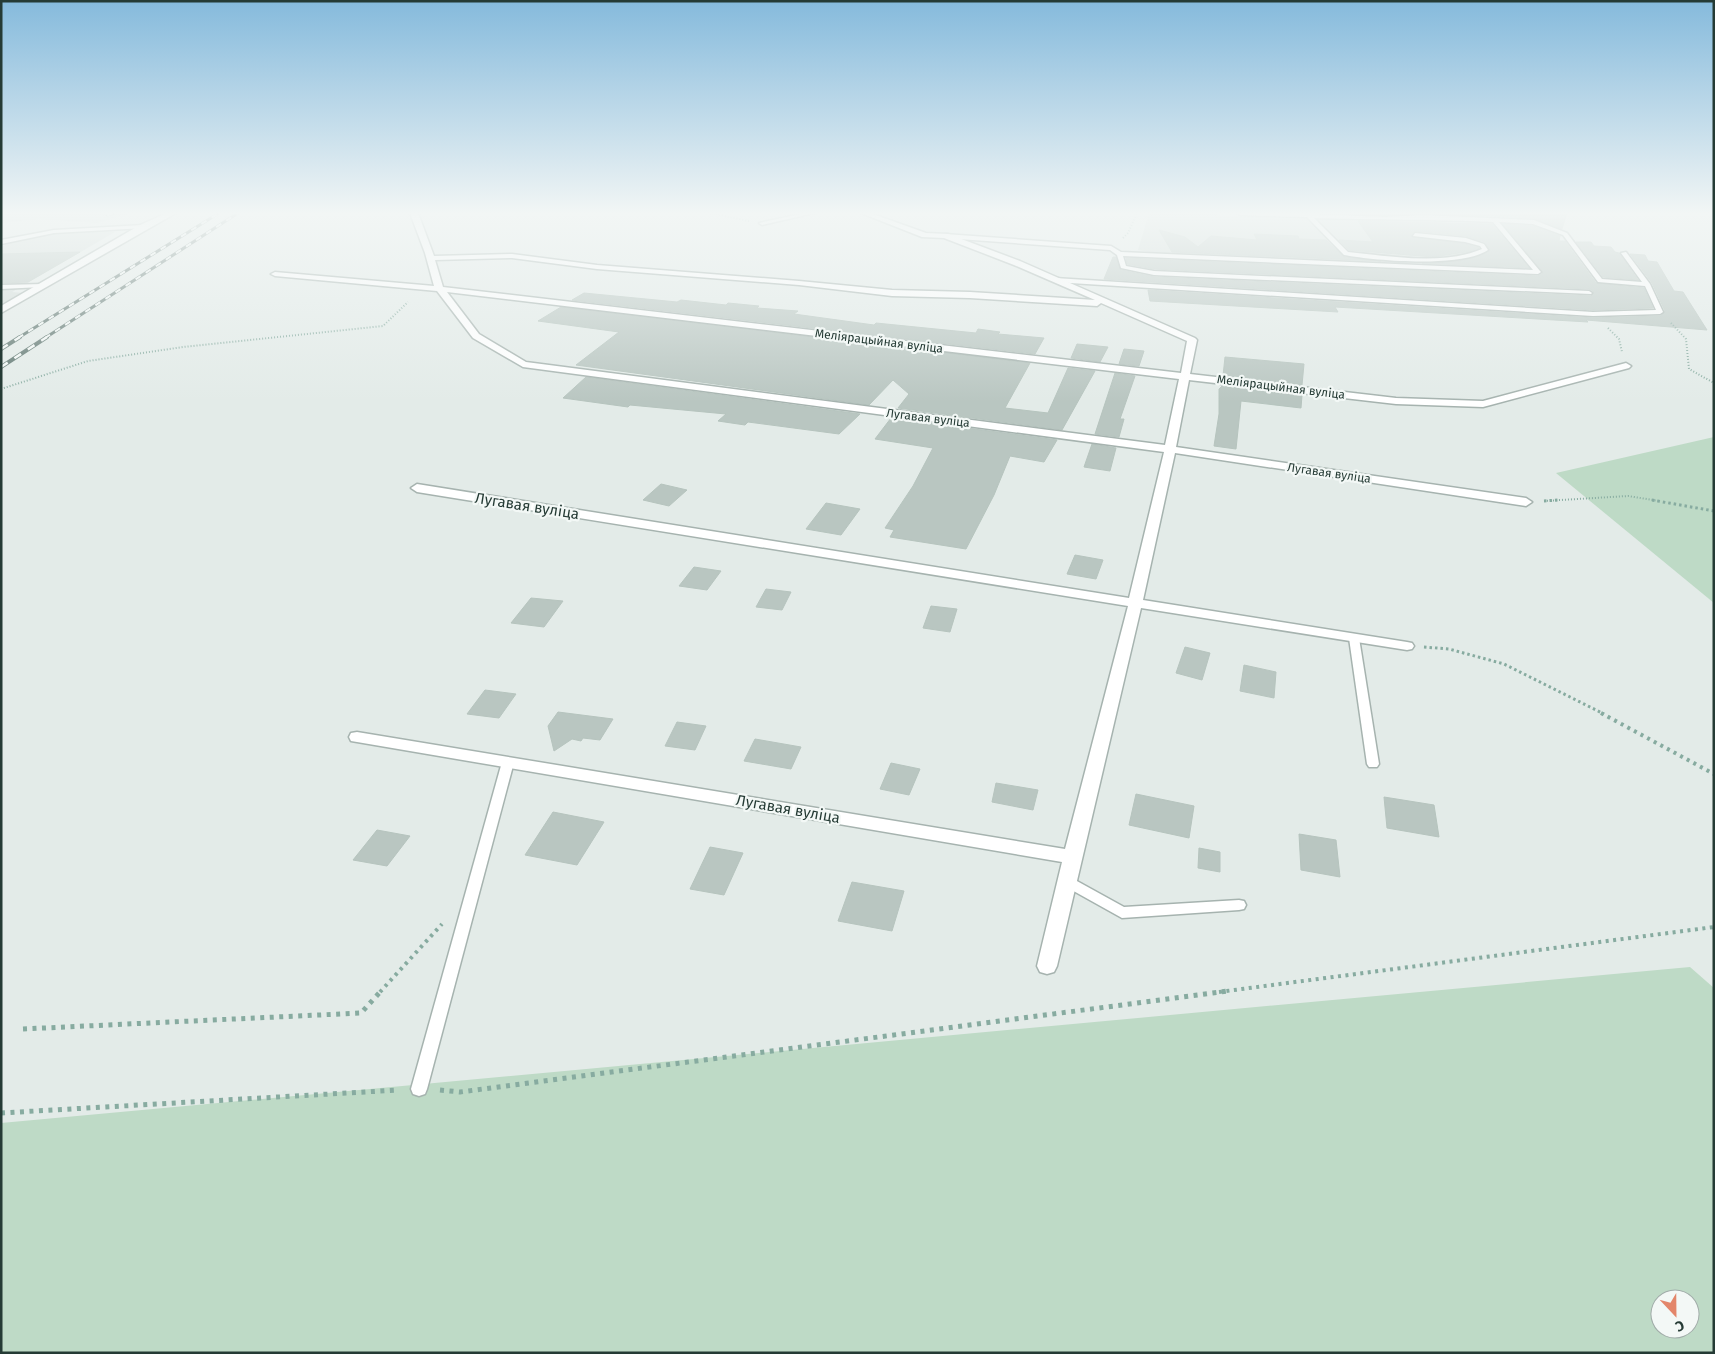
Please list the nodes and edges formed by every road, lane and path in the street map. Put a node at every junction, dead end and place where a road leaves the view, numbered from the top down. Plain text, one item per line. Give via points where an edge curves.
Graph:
1 (57, 276) edge
2 (300, 276) edge
3 (435, 276) edge
4 (713, 276) edge
5 (1046, 276) edge
6 (1223, 276) edge
7 (1596, 276) edge
8 (1641, 276) edge
9 (1055, 280) junction
10 (1647, 284) junction
11 (42, 285) junction
12 (1, 287) edge
13 (423, 287) junction
14 (439, 289) junction
15 (1589, 293) dead end
16 (1109, 304) junction
17 (1, 310) edge
18 (1660, 312) junction
19 (1592, 314) junction
20 (1626, 366) joint
21 (1185, 376) junction
22 (1714, 383) edge
23 (1, 389) edge
24 (1170, 449) junction
25 (417, 488) dead end
26 (1526, 502) joint
27 (1714, 511) edge
28 (1135, 603) junction
29 (1354, 638) junction
30 (1407, 646) joint
31 (356, 737) dead end
32 (508, 762) junction
33 (1373, 764) dead end
34 (1714, 774) edge
35 (1071, 857) junction
36 (1066, 880) junction
37 (1239, 905) dead end
38 (447, 918) dead end
39 (1714, 927) edge
40 (1047, 966) dead end
41 (23, 1029) dead end
42 (420, 1089) junction
43 (1, 1113) edge

1 - 11 street
2 - 13 street, Меліярацыйная вуліца
3 - 14 street, Лугавая вуліца
4 - 16 street via 892,293
5 - 9 street
6 - 15 lane
7 - 10 lane via 1600,281
8 - 10 lane
9 - 16 street
9 - 19 lane
10 - 18 lane
11 - 12 lane
11 - 17 street
13 - 14 street, Меліярацыйная вуліца
13 - 23 path via 383,326 183,347 88,361
14 - 21 street, Меліярацыйная вуліца
14 - 24 street, Лугавая вуліца via 476,336 523,364
16 - 21 street via 1192,340
18 - 19 lane
18 - 22 path via 1686,339 1689,369
19 - 20 path via 1619,339
20 - 21 street, Меліярацыйная вуліца via 1483,404 1396,401
21 - 24 street
24 - 26 street, Лугавая вуліца
24 - 28 street
25 - 28 street, Лугавая вуліца
26 - 27 path via 1628,496
28 - 29 street, Лугавая вуліца
28 - 35 street
29 - 30 street, Лугавая вуліца
29 - 33 lane
30 - 34 path via 1449,649 1504,664 1621,722
31 - 32 street, Лугавая вуліца
32 - 35 street, Лугавая вуліца
32 - 42 lane
35 - 36 street
36 - 37 lane via 1122,913
36 - 40 street
38 - 41 path via 360,1013
39 - 42 path via 460,1092
42 - 43 path

